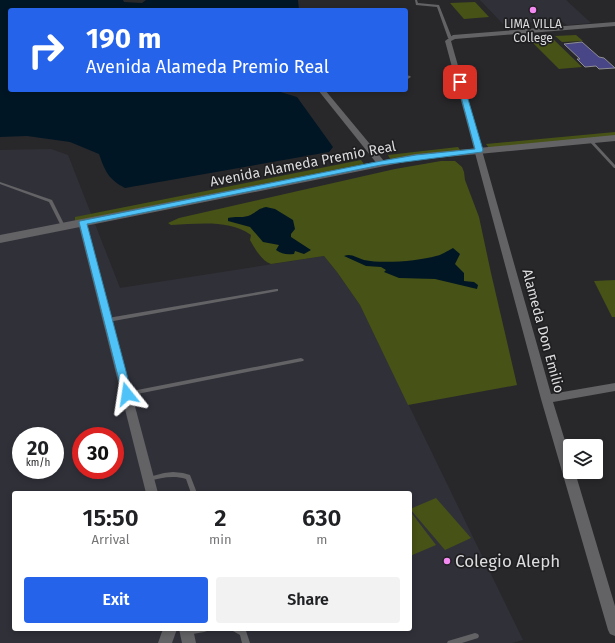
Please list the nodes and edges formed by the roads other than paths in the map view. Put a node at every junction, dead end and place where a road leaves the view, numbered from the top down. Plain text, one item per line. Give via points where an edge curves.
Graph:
1 (416, 0) edge
2 (615, 24) edge
3 (450, 38) junction
4 (323, 92) edge
5 (615, 130) edge
6 (615, 138) edge
7 (590, 140) junction
8 (478, 147) junction
9 (377, 159) junction
10 (615, 167) edge
11 (0, 183) edge
12 (61, 222) junction
13 (82, 222) junction
14 (0, 229) edge
15 (0, 239) edge
16 (276, 290) dead end
17 (108, 320) junction
18 (301, 360) dead end
19 (615, 387) edge
20 (127, 394) junction
21 (547, 399) junction
22 (149, 479) junction
23 (152, 491) edge
24 (193, 491) edge
25 (612, 606) edge
26 (615, 630) edge
27 (169, 631) edge
28 (198, 631) edge
29 (239, 631) edge
30 (187, 635) edge
31 (474, 636) dead end
32 (165, 643) edge
33 (246, 643) edge
34 (451, 643) edge

1 - 3 lane via 417,4 440,8
2 - 3 street
3 - 8 street, Alameda Don Emilio via 448,41
4 - 9 street
5 - 8 street, Avenida Alameda Premio Real
6 - 7 street, Avenida Alameda Premio Real
7 - 8 street, Avenida Alameda Premio Real
7 - 10 lane
8 - 9 street, Avenida Alameda Premio Real via 416,157
8 - 21 street, Alameda Don Emilio
9 - 12 street, Avenida Alameda Premio Real
9 - 13 street, Avenida Alameda Premio Real
11 - 12 lane via 51,200
12 - 13 street, Avenida Alameda Premio Real
12 - 14 street, Avenida Alameda Premio Real
12 - 15 street, Avenida Alameda Premio Real
13 - 17 street
16 - 17 lane
17 - 20 street
18 - 20 lane
19 - 21 street
20 - 22 street
21 - 25 street, Alameda Don Emilio
22 - 23 street
22 - 24 lane via 182,474 188,477
25 - 26 street, Alameda Don Emilio
27 - 32 street
28 - 30 lane
29 - 33 lane
31 - 34 lane

